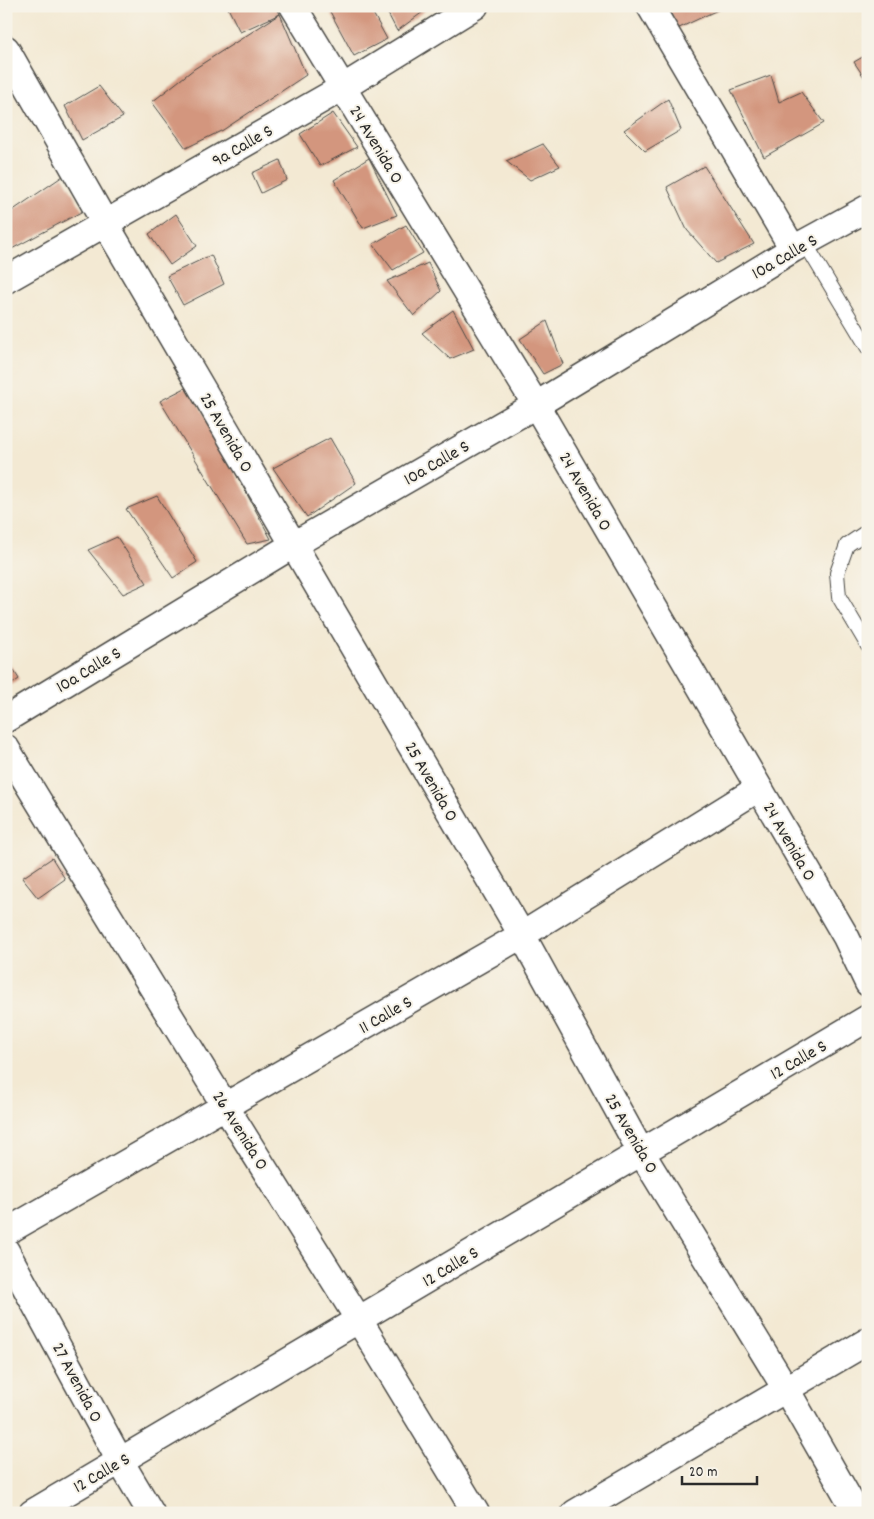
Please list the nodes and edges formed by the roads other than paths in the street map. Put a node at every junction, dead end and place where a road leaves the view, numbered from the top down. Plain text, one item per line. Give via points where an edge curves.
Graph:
1 (293, 6) edge
2 (475, 6) edge
3 (650, 6) edge
4 (6, 49) edge
5 (342, 88) junction
6 (868, 208) edge
7 (105, 223) junction
8 (799, 246) junction
9 (6, 280) edge
10 (868, 348) edge
11 (536, 406) junction
12 (868, 532) edge
13 (293, 545) junction
14 (868, 646) edge
15 (6, 719) edge
16 (6, 748) edge
17 (759, 788) junction
18 (522, 936) junction
19 (868, 983) edge
20 (868, 1018) edge
21 (225, 1106) junction
22 (641, 1152) junction
23 (6, 1232) edge
24 (6, 1250) edge
25 (359, 1320) junction
26 (868, 1341) edge
27 (786, 1389) junction
28 (120, 1461) junction
29 (32, 1513) edge
30 (151, 1513) edge
31 (476, 1513) edge
32 (576, 1513) edge
33 (857, 1513) edge

1 - 5 street, 24 Avenida O
2 - 5 street, 9a Calle S
3 - 8 street
4 - 7 street, 25 Avenida O
5 - 7 street, 9a Calle S
5 - 11 street, 24 Avenida O
6 - 8 street, 10a Calle S
7 - 9 street, 9a Calle S
7 - 13 street, 25 Avenida O
8 - 10 lane
8 - 11 street, 10a Calle S
11 - 13 street, 10a Calle S
11 - 17 street, 24 Avenida O
12 - 14 lane via 847,546 837,573 839,597
13 - 15 street, 10a Calle S
13 - 18 street, 25 Avenida O
16 - 21 street, 26 Avenida O
17 - 18 street, 11 Calle S
17 - 19 street, 24 Avenida O via 846,937
18 - 21 street, 11 Calle S
18 - 22 street, 25 Avenida O
20 - 22 street, 12 Calle S
21 - 23 street, 11 Calle S
21 - 25 street, 26 Avenida O
22 - 25 street, 12 Calle S
22 - 27 street, 25 Avenida O
24 - 28 street, 27 Avenida O
25 - 28 street, 12 Calle S
25 - 31 street, 26 Avenida O
26 - 27 street
27 - 32 street
27 - 33 street, 25 Avenida O
28 - 29 street, 12 Calle S
28 - 30 street, 27 Avenida O

